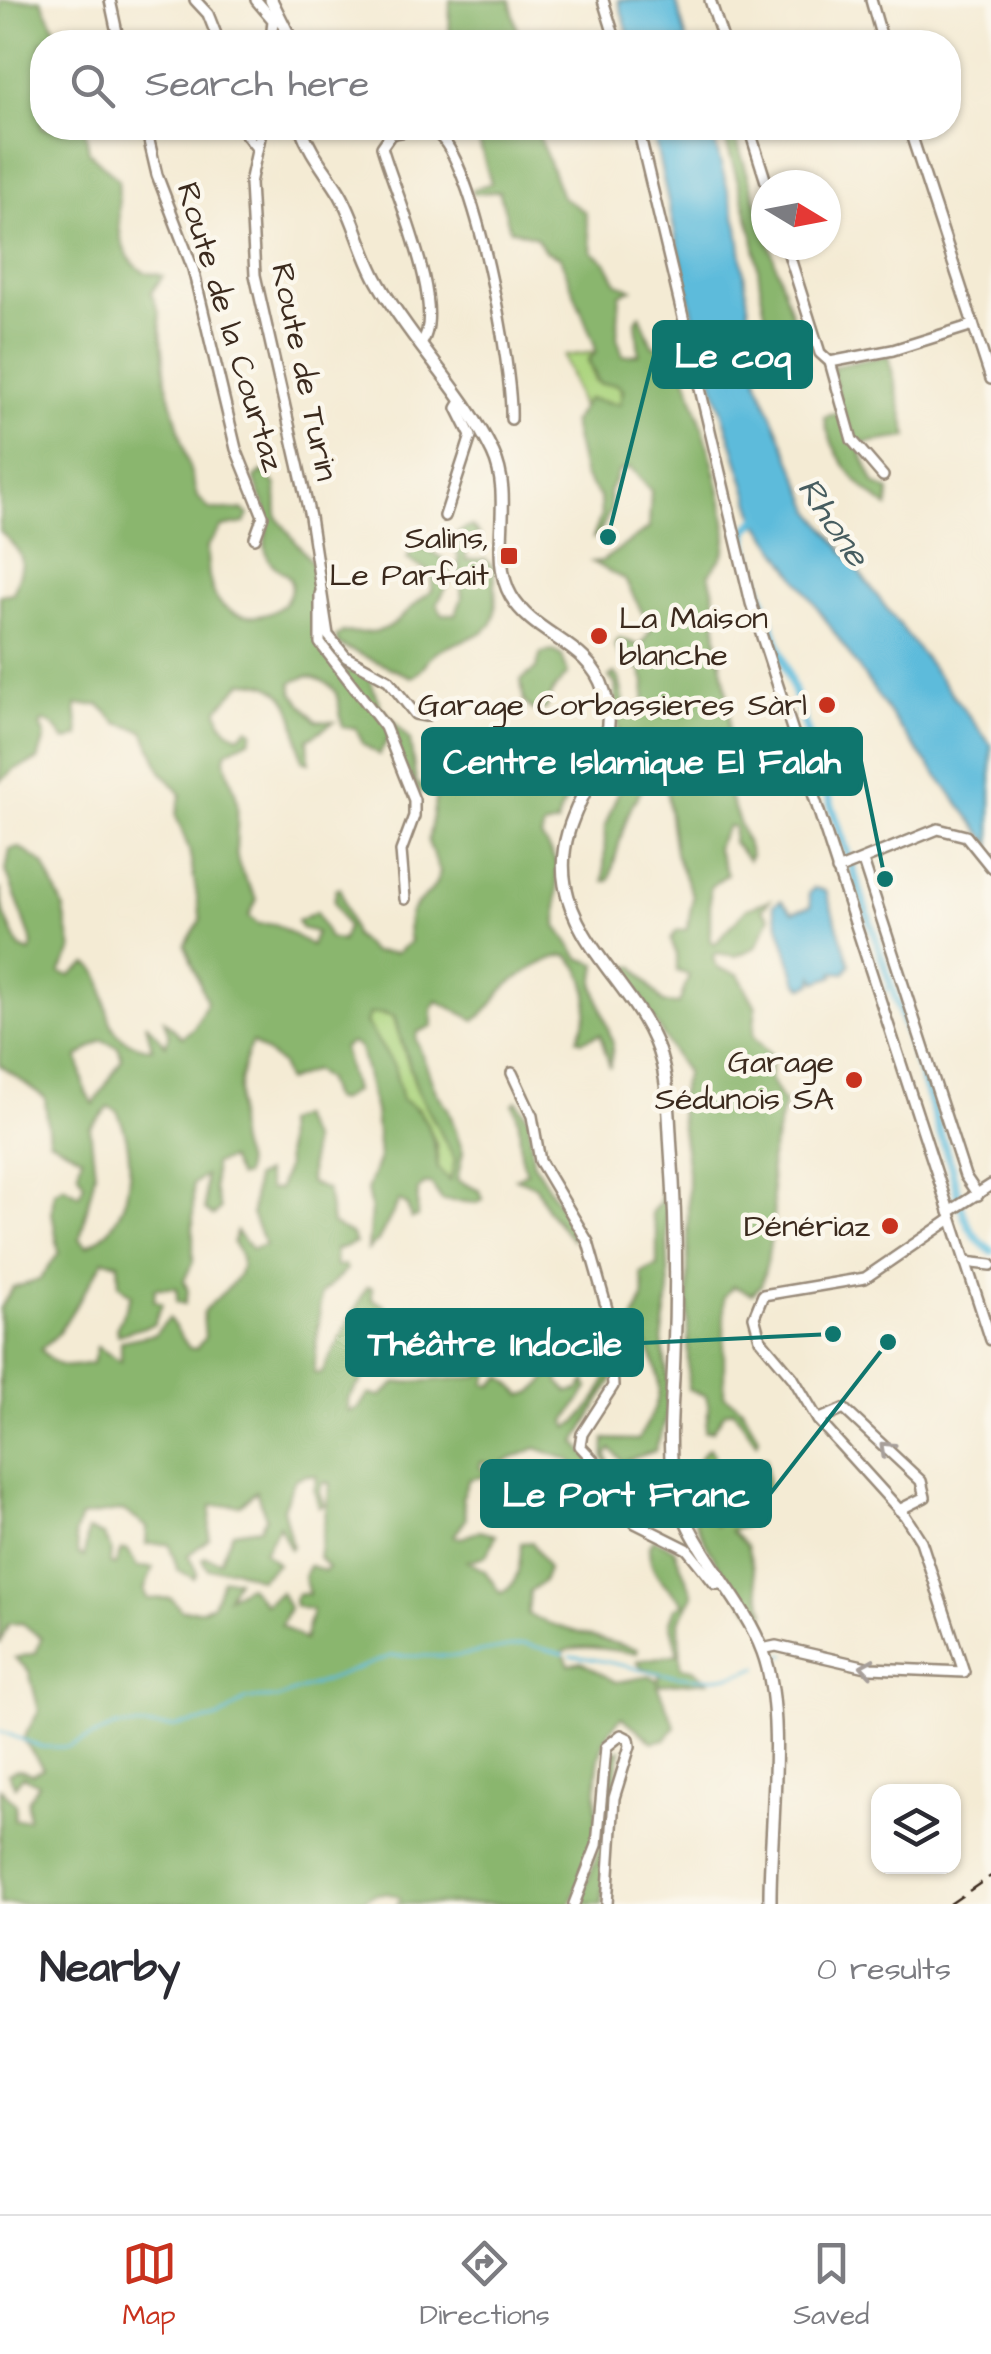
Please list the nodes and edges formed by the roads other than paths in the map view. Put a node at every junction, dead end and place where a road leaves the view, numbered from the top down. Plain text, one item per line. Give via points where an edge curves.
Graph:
1 (110, 0) edge
2 (196, 0) edge
3 (256, 0) edge
4 (270, 0) edge
5 (603, 0) edge
6 (710, 0) edge
7 (870, 0) edge
8 (116, 30) edge
9 (214, 30) edge
10 (273, 30) edge
11 (286, 30) edge
12 (612, 30) edge
13 (720, 30) edge
14 (880, 30) edge
15 (149, 140) edge
16 (250, 140) edge
17 (258, 140) edge
18 (307, 140) edge
19 (386, 140) edge
20 (442, 140) edge
21 (641, 140) edge
22 (753, 140) edge
23 (914, 140) edge
24 (256, 147) junction
25 (762, 170) edge
26 (791, 260) edge
27 (973, 326) junction
28 (420, 345) junction
29 (830, 362) junction
30 (991, 379) edge
31 (460, 403) junction
32 (511, 419) dead end
33 (883, 476) dead end
34 (445, 516) dead end
35 (255, 538) dead end
36 (322, 583) junction
37 (426, 716) dead end
38 (863, 862) junction
39 (991, 867) edge
40 (838, 870) junction
41 (405, 900) dead end
42 (512, 1073) dead end
43 (991, 1184) edge
44 (978, 1195) junction
45 (952, 1213) junction
46 (965, 1262) junction
47 (991, 1265) edge
48 (991, 1340) edge
49 (818, 1420) junction
50 (899, 1510) junction
51 (722, 1584) junction
52 (766, 1648) junction
53 (574, 1904) edge
54 (606, 1904) edge
55 (770, 1904) edge

1 - 8 street
2 - 9 street
3 - 10 street via 273,20
4 - 11 main road
5 - 12 street
6 - 13 street
7 - 14 street
15 - 35 street, Route de la Courtaz via 193,269 236,448 263,516
16 - 24 street
17 - 24 street, Route de Turin
18 - 28 main road via 379,284
19 - 28 street via 382,147 428,300 428,335
20 - 32 street via 466,190 501,316
21 - 40 street via 744,577
22 - 25 street
23 - 27 street
24 - 36 street, Route de Turin via 250,184 255,276
26 - 29 street via 820,353
27 - 29 street
27 - 30 street
28 - 31 main road
29 - 33 street via 852,440
31 - 34 street via 456,408 471,436
31 - 51 main road via 500,472 510,594 586,658 608,704 604,753 566,834 564,877 576,919 646,1024 663,1065 677,1262 672,1469 690,1530
36 - 37 street, Route de Turin via 332,643 388,680 415,714
36 - 41 street via 320,643 384,727 414,800 401,851
38 - 39 street via 926,832 952,830 966,836
38 - 40 street
38 - 44 street via 964,1176
40 - 45 street
42 - 51 street via 532,1116 538,1156 585,1236 609,1316 613,1386 580,1446 622,1490 634,1524 684,1546
43 - 44 street
44 - 45 street
45 - 46 street
45 - 49 street via 864,1278 759,1300 754,1316 760,1339
46 - 47 street
46 - 48 street
49 - 50 street
50 -> 49 street via 925,1497 921,1481 844,1409
50 -> 52 street via 921,1541 964,1672 871,1668
51 - 52 main road
52 - 55 main road via 773,1698
53 - 54 street via 598,1844 606,1746 621,1734 630,1746 614,1798

